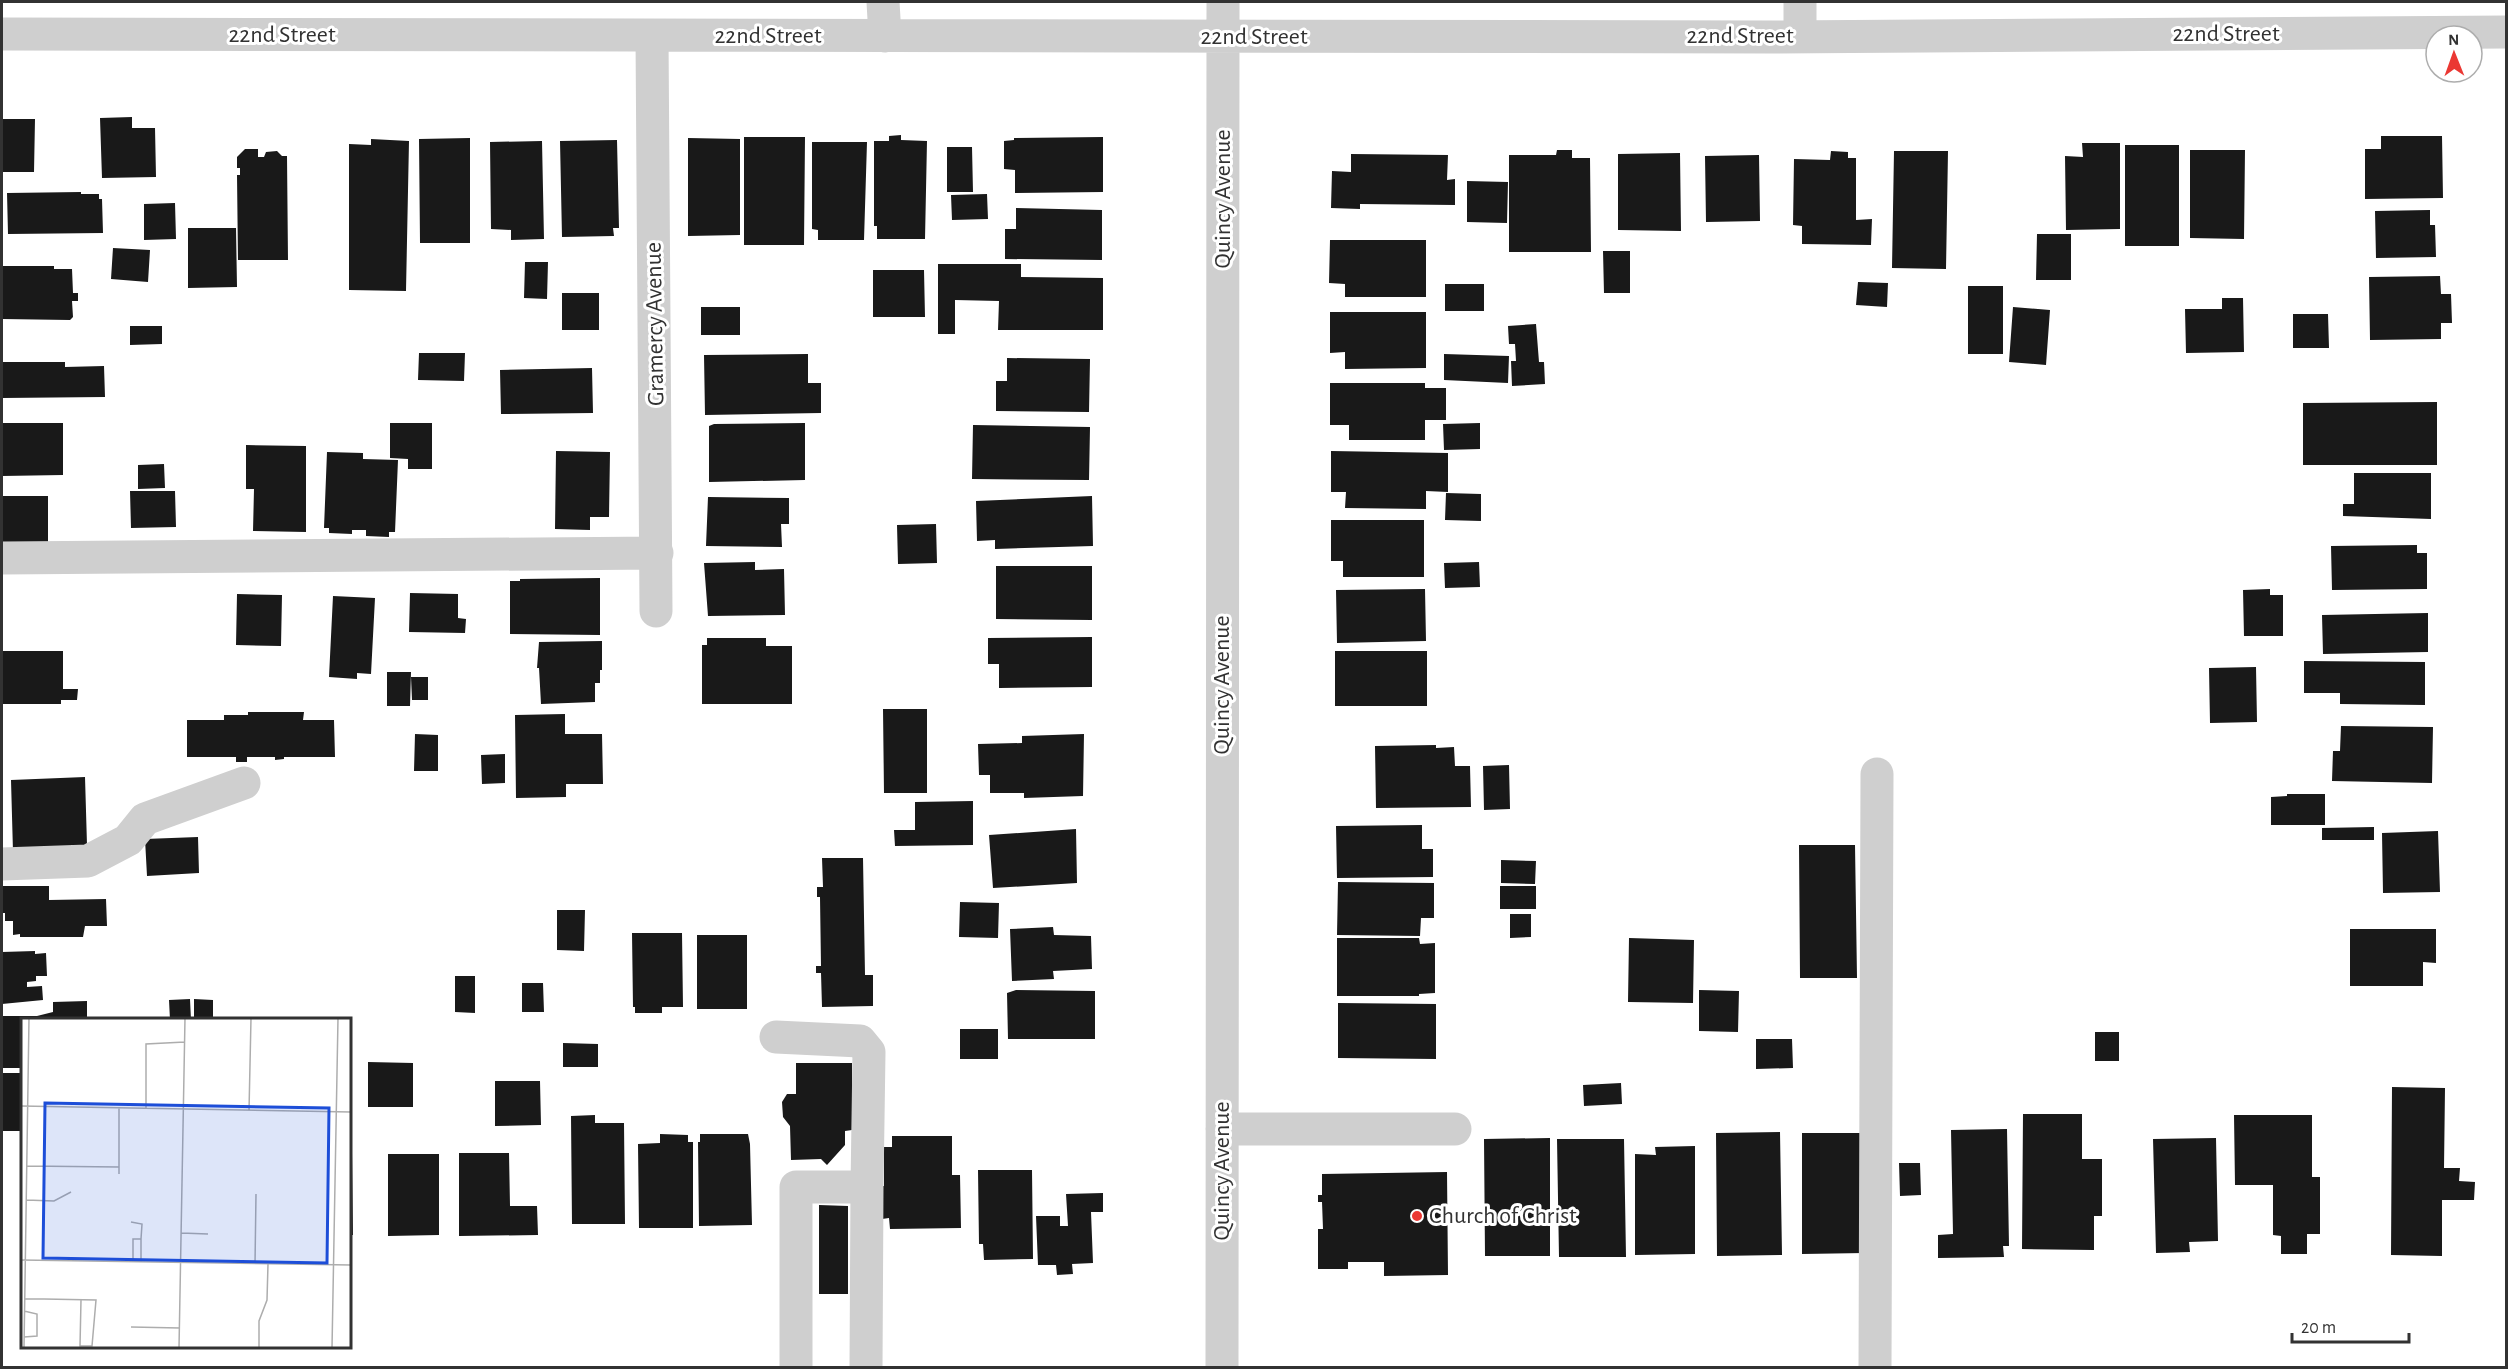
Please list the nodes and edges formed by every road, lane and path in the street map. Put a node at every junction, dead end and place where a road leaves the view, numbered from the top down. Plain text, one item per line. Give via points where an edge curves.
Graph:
1 (883, 2) edge
2 (1223, 2) edge
3 (1800, 2) edge
4 (2506, 32) edge
5 (2, 34) edge
6 (652, 36) junction
7 (885, 36) junction
8 (1223, 36) junction
9 (1800, 36) junction
10 (657, 554) junction
11 (2, 558) edge
12 (656, 611) dead end
13 (1877, 774) dead end
14 (244, 783) dead end
15 (2, 864) edge
16 (776, 1036) dead end
17 (1222, 1129) junction
18 (1455, 1129) dead end
19 (867, 1187) junction
20 (796, 1368) edge
21 (867, 1368) edge
22 (1222, 1368) edge
23 (1875, 1368) edge

1 - 7 street
2 - 8 street, Quincy Avenue
3 - 9 street
4 - 9 street, 22nd Street
5 - 6 street, 22nd Street
6 - 7 street, 22nd Street
6 - 10 street, Gramercy Avenue
7 - 8 street, 22nd Street
8 - 9 street, 22nd Street
8 - 17 street, Quincy Avenue
10 - 11 street
10 - 12 street, Gramercy Avenue
13 - 23 street
14 - 15 street via 145,819 128,840 88,861
16 - 19 street via 860,1041 869,1052
17 - 18 street
17 - 22 street, Quincy Avenue
19 - 20 street via 796,1187
19 - 21 street

